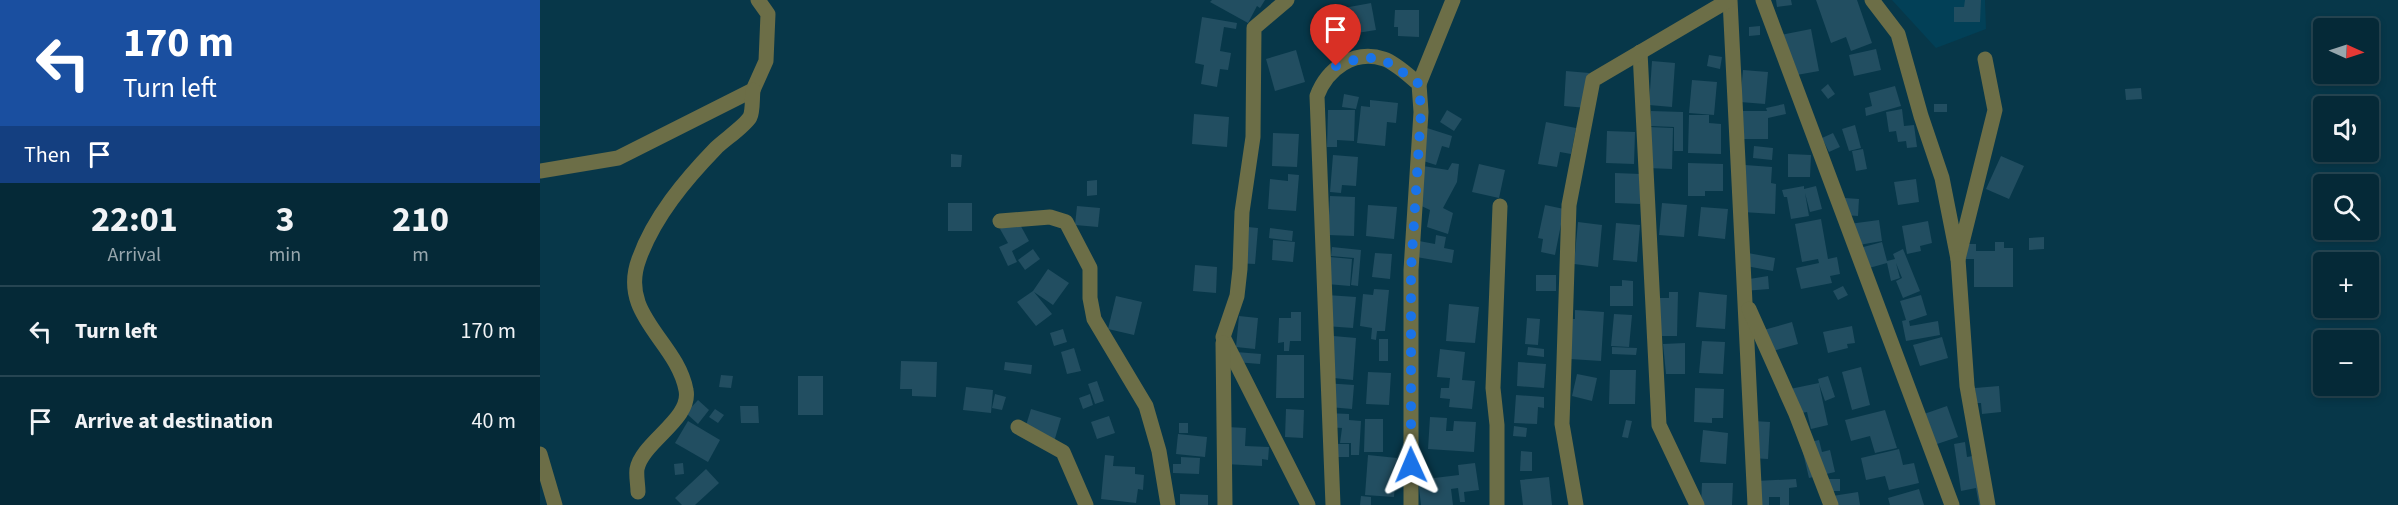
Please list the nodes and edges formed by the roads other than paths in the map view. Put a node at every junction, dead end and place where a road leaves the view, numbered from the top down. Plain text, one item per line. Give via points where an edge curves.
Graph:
1 (758, 0) edge
2 (1287, 0) edge
3 (1453, 0) edge
4 (1729, 0) edge
5 (1763, 0) edge
6 (1872, 0) edge
7 (1640, 52) junction
8 (1985, 59) dead end
9 (1419, 84) junction
10 (753, 90) junction
11 (540, 171) edge
12 (1500, 206) dead end
13 (1000, 221) dead end
14 (1958, 259) junction
15 (1745, 301) junction
16 (1223, 338) junction
17 (1018, 427) dead end
18 (540, 454) edge
19 (638, 492) dead end
20 (555, 505) edge
21 (1086, 505) edge
22 (1168, 505) edge
23 (1225, 505) edge
24 (1308, 505) edge
25 (1333, 505) edge
26 (1412, 505) edge
27 (1497, 505) edge
28 (1576, 505) edge
29 (1697, 505) edge
30 (1755, 505) edge
31 (1831, 505) edge
32 (1952, 505) edge
33 (1988, 505) edge

1 - 10 street via 768,14 766,61
2 - 16 street via 1254,28 1253,137 1242,212 1240,269 1237,296
3 - 9 street
4 - 7 street
4 - 15 street
5 - 32 street
6 - 14 street via 1898,34 1942,178
7 - 28 street via 1593,80 1569,206 1562,424
7 - 29 street via 1659,425
8 - 14 street via 1995,110
9 - 25 street via 1385,59 1360,57 1336,66 1317,96
9 - 26 street via 1421,112 1411,270
10 - 11 street via 618,158
10 - 19 street via 750,117 683,182 640,256 633,277 641,310 687,392 683,411 637,468
12 - 27 street via 1493,388
13 - 22 street via 1050,217 1066,222 1090,268 1095,319 1146,406
14 - 33 street via 1967,386
15 - 30 street
15 - 31 street via 1796,414
16 - 23 street
16 - 24 street
17 - 21 street via 1063,452
18 - 20 street

